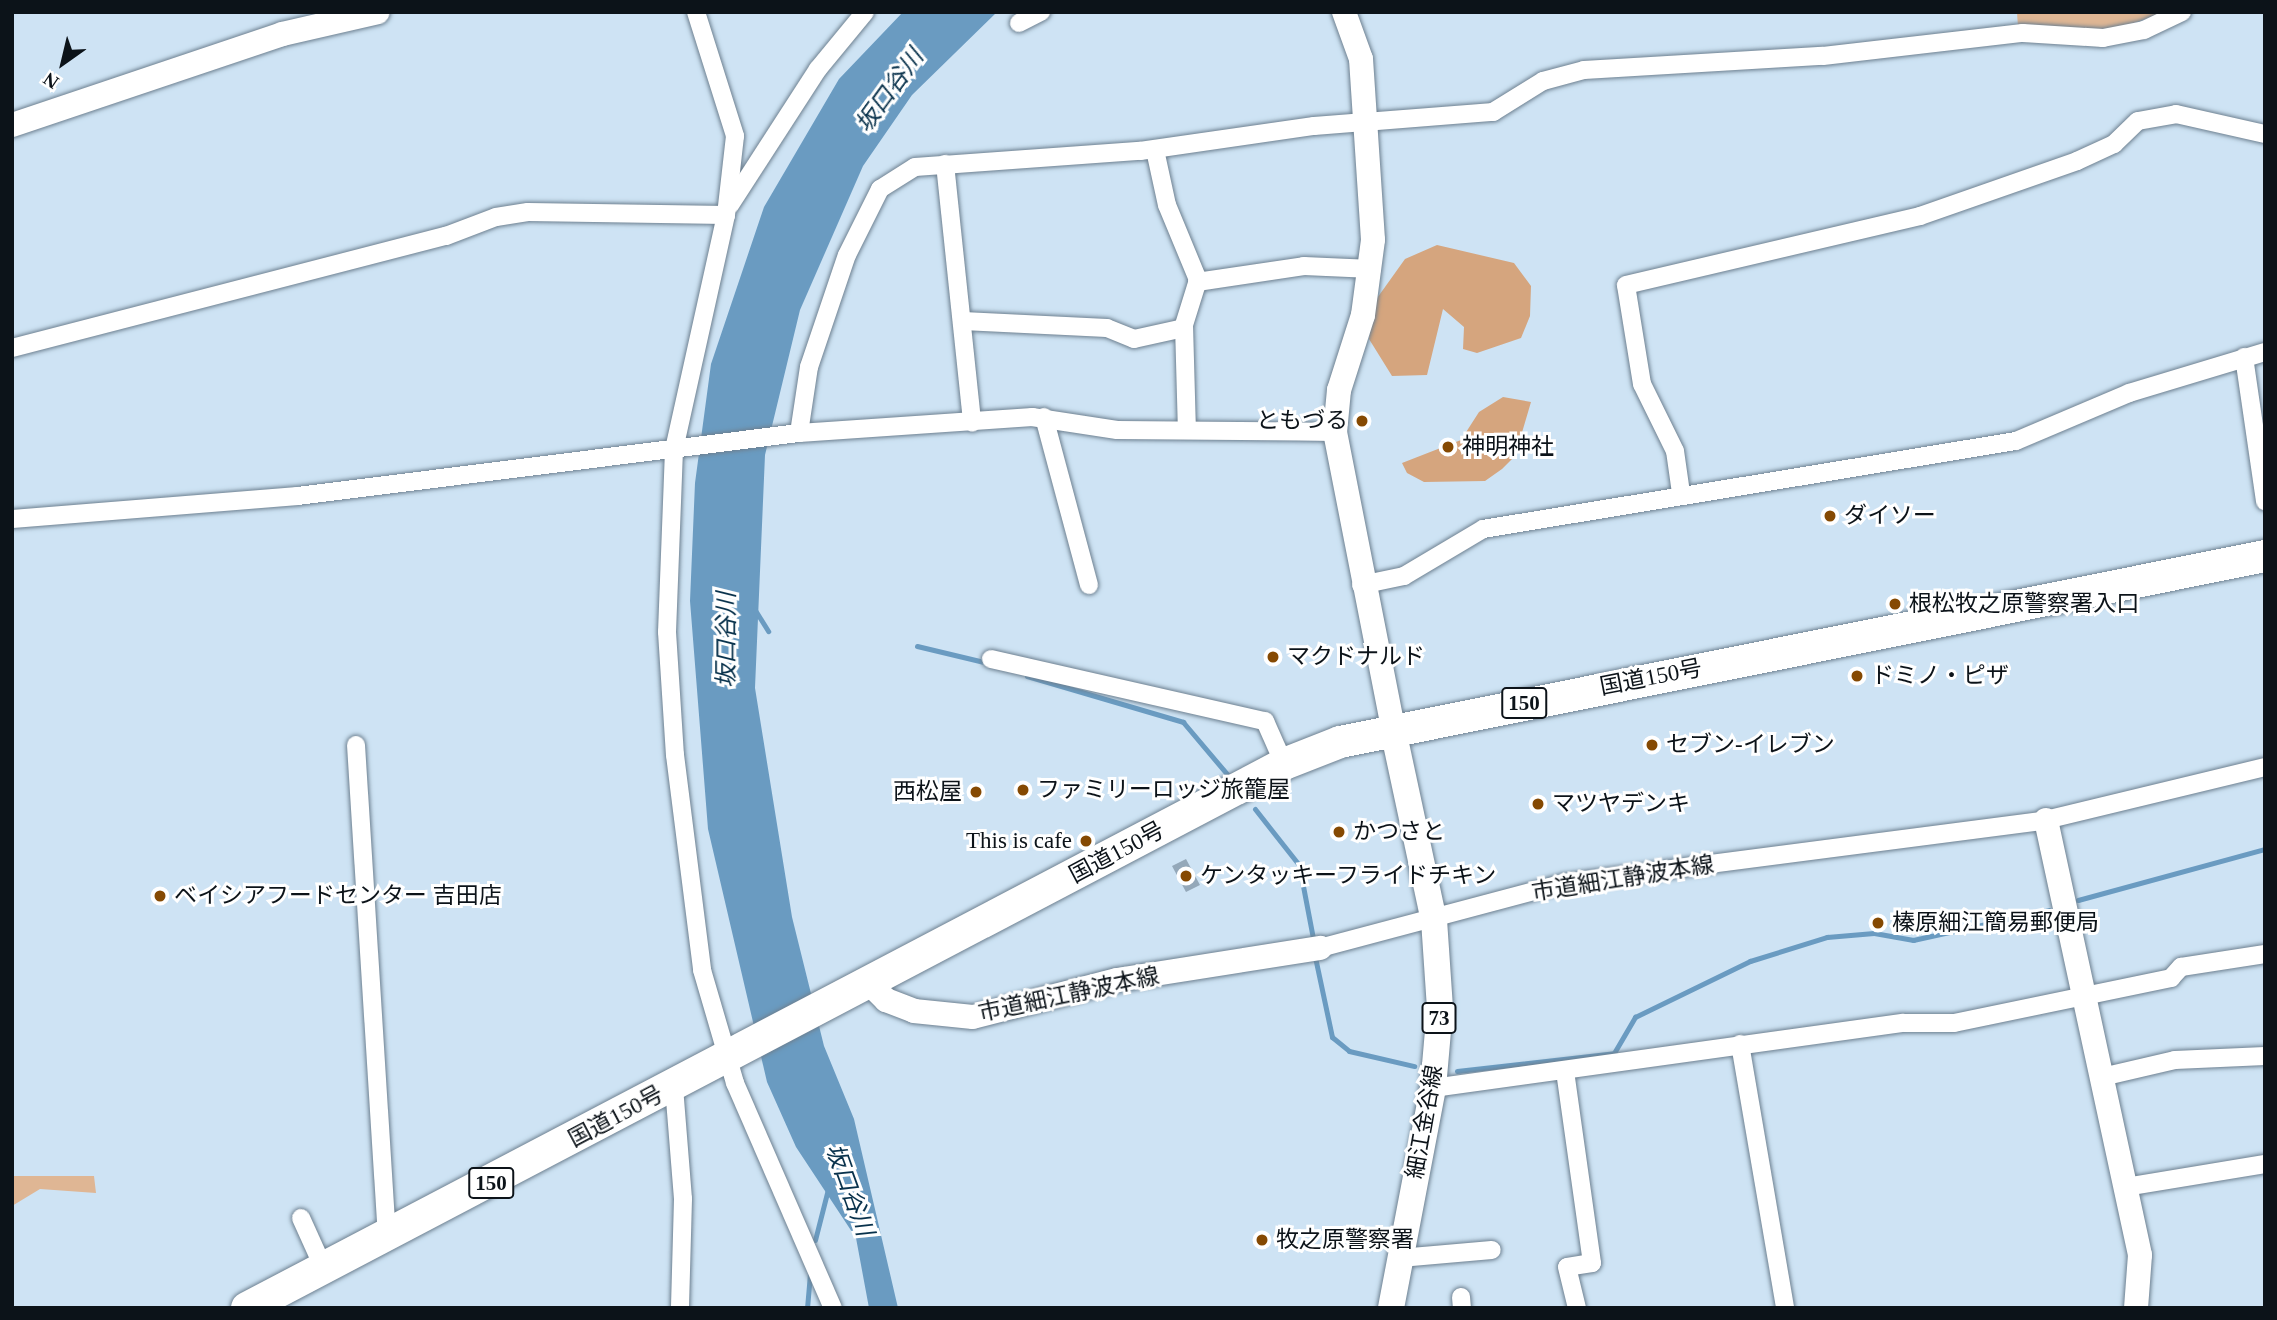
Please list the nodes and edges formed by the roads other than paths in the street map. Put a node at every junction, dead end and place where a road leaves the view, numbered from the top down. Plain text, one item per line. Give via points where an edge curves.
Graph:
1 (378, 12) edge
2 (696, 12) edge
3 (865, 12) edge
4 (1041, 12) edge
5 (1344, 12) edge
6 (2182, 12) edge
7 (1019, 23) dead end
8 (1364, 121) junction
9 (12, 125) edge
10 (2265, 134) edge
11 (1155, 150) junction
12 (945, 164) junction
13 (726, 215) junction
14 (1372, 269) junction
15 (1197, 282) junction
16 (963, 321) junction
17 (1184, 328) junction
18 (12, 348) edge
19 (2265, 352) edge
20 (2244, 357) junction
21 (1044, 417) junction
22 (972, 423) junction
23 (1187, 430) junction
24 (1335, 432) junction
25 (799, 433) junction
26 (679, 449) junction
27 (1681, 494) junction
28 (2265, 501) edge
29 (12, 519) edge
30 (2265, 556) edge
31 (1089, 585) dead end
32 (1361, 585) junction
33 (992, 659) dead end
34 (1394, 729) junction
35 (356, 745) dead end
36 (1284, 764) junction
37 (2265, 767) edge
38 (2046, 820) junction
39 (1434, 921) junction
40 (1314, 948) joint
41 (2265, 954) edge
42 (870, 984) junction
43 (2084, 993) junction
44 (1740, 1044) junction
45 (2265, 1056) edge
46 (731, 1057) junction
47 (1565, 1071) junction
48 (2102, 1077) junction
49 (674, 1087) junction
50 (1433, 1088) junction
51 (2265, 1164) edge
52 (2126, 1188) junction
53 (301, 1218) dead end
54 (387, 1237) junction
55 (1492, 1250) dead end
56 (1400, 1258) junction
57 (324, 1269) junction
58 (247, 1308) edge
59 (680, 1308) edge
60 (833, 1308) edge
61 (1391, 1308) edge
62 (1577, 1308) edge
63 (1785, 1308) edge
64 (2136, 1308) edge

1 - 9 street via 282,34
2 - 13 street via 735,135
3 - 13 street via 818,69
4 - 7 street
5 - 8 street via 1361,59
6 - 8 street via 2144,30 2103,38 2023,33 1823,56 1584,70 1543,81 1493,112
8 - 11 street
8 - 14 street
10 - 27 street via 2176,114 2138,121 2114,144 2077,161 1920,216 1626,285 1642,384 1675,451
11 - 12 street
11 - 15 street via 1167,205
12 - 16 street
12 - 25 street via 901,173 880,189 828,306 805,382
13 - 18 street via 541,212 496,217
13 - 26 street
14 - 15 street via 1304,266
14 - 24 street via 1339,390
15 - 17 street
16 - 17 street via 1107,328 1134,339
16 - 22 street
17 - 23 street
19 - 20 street
20 - 27 street via 2129,393 2016,441
20 - 28 street
21 - 22 street
21 - 23 street via 1117,430
21 - 31 street
22 - 25 street
23 - 24 street
24 - 32 street
25 - 26 street
26 - 29 street via 298,496
26 - 46 street via 667,632 675,755 702,970
27 - 32 street via 1483,529 1416,570
30 - 34 highway, 国道150号 / 150
32 - 34 street
33 - 36 street via 1265,721
34 - 36 highway, 国道150号 / 150
34 - 39 main road, 細江金谷線 / 73
35 - 54 street
36 - 42 highway, 国道150号 / 150
37 - 38 street, 市道細江静波本線
38 - 39 street, 市道細江静波本線 via 1564,883
38 - 43 street
39 - 40 street, 市道細江静波本線
39 - 50 main road, 細江金谷線 / 73 via 1440,1008
40 - 42 street, 市道細江静波本線 via 1117,980 973,1017 914,1012 886,1000
41 - 43 street via 2181,967 2171,978
42 - 46 highway, 国道150号 / 150
43 - 44 street via 1954,1023
43 - 48 street
44 - 47 street
44 - 63 street
45 - 48 street via 2175,1060
46 - 49 highway, 国道150号 / 150
46 - 60 street
47 - 50 street
47 - 62 street via 1591,1263 1567,1267
48 - 52 street
49 - 54 highway, 国道150号 / 150
49 - 59 street via 683,1199
50 - 56 main road, 細江金谷線 / 73
51 - 52 street
52 - 64 street via 2140,1255
53 - 57 street
54 - 57 highway, 国道150号 / 150
55 - 56 street
56 - 61 main road, 細江金谷線 / 73
57 - 58 highway, 国道150号 / 150

